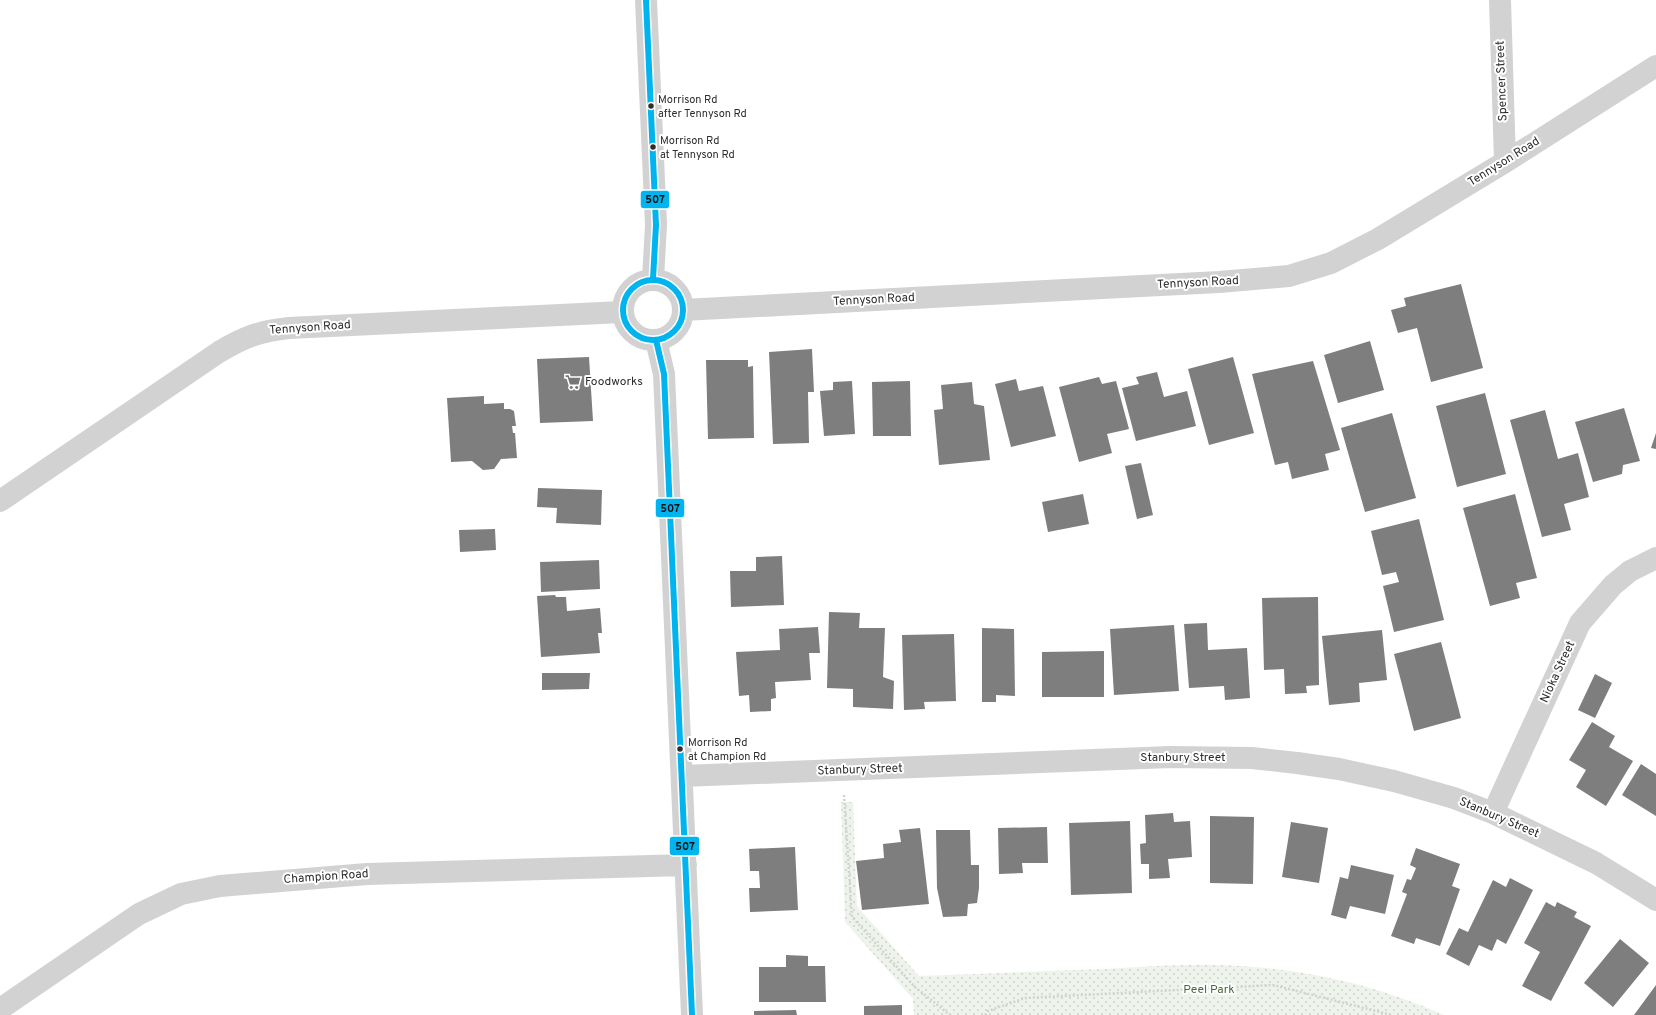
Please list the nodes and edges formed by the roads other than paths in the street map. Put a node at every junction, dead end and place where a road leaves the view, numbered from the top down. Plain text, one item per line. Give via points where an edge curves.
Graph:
1 (646, 0) edge
2 (1500, 0) edge
3 (1656, 66) edge
4 (1505, 162) junction
5 (653, 279) junction
6 (683, 310) junction
7 (622, 312) junction
8 (656, 340) junction
9 (0, 501) edge
10 (1656, 558) edge
11 (682, 776) junction
12 (1493, 813) junction
13 (686, 865) junction
14 (1656, 900) edge
15 (0, 1009) edge
16 (692, 1015) edge

1 - 5 street via 656,225
2 - 4 street, Spencer Street
3 - 4 street, Tennyson Road
4 - 6 street, Tennyson Road via 1331,263 1289,276 1218,282
5 - 6 street via 671,285 678,292
5 - 7 street via 636,284 630,289 622,304
6 - 8 street via 678,328 668,336
7 - 8 street via 629,330 646,340
7 - 9 street, Tennyson Road via 267,330 243,338 218,352
8 - 11 street via 664,374
10 - 12 street, Nioka Street via 1630,571 1613,585 1580,623
11 - 12 street, Stanbury Street via 1170,757 1252,758 1339,769 1394,781 1454,798
11 - 13 street
12 - 14 street, Stanbury Street via 1596,863
13 - 15 street, Champion Road via 367,874 220,886 181,894 139,914
13 - 16 street

